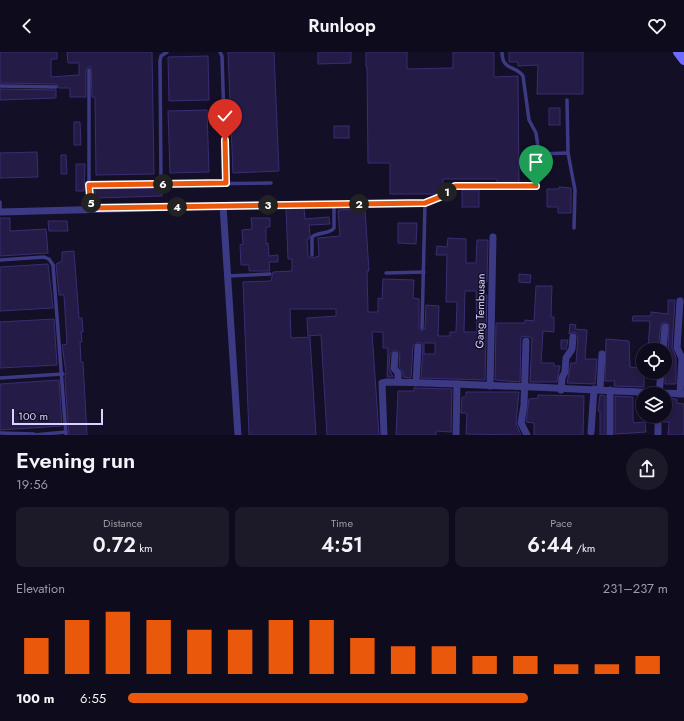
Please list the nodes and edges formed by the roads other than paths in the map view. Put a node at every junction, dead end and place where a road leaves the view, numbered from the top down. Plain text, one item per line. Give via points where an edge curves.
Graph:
1 (167, 52) edge
2 (220, 52) edge
3 (502, 52) edge
4 (678, 52) edge
5 (684, 60) edge
6 (89, 70) dead end
7 (0, 86) edge
8 (56, 87) dead end
9 (567, 100) dead end
10 (568, 153) junction
11 (538, 154) junction
12 (226, 183) junction
13 (271, 183) dead end
14 (161, 184) junction
15 (89, 185) junction
16 (0, 202) edge
17 (425, 203) junction
18 (334, 204) junction
19 (223, 206) junction
20 (91, 208) junction
21 (0, 212) edge
22 (574, 228) dead end
23 (493, 237) dead end
24 (312, 255) dead end
25 (0, 260) edge
26 (424, 272) junction
27 (386, 273) dead end
28 (270, 274) dead end
29 (228, 276) junction
30 (680, 301) dead end
31 (422, 328) dead end
32 (665, 328) dead end
33 (572, 337) dead end
34 (526, 341) dead end
35 (664, 343) edge
36 (418, 347) dead end
37 (602, 354) dead end
38 (395, 355) dead end
39 (63, 374) junction
40 (0, 378) edge
41 (398, 382) junction
42 (416, 383) junction
43 (457, 384) junction
44 (490, 386) junction
45 (523, 388) junction
46 (597, 389) junction
47 (561, 390) junction
48 (610, 390) junction
49 (636, 392) edge
50 (672, 394) edge
51 (682, 394) edge
52 (658, 423) edge
53 (591, 432) dead end
54 (0, 433) edge
55 (34, 434) edge
56 (66, 434) edge
57 (238, 435) edge
58 (384, 435) edge
59 (456, 435) edge
60 (526, 435) edge
61 (610, 435) edge
62 (658, 435) edge

1 - 14 lane via 161,56 160,61
2 - 12 lane
3 - 11 lane via 505,64 523,76 529,120 536,133
4 - 5 street
6 - 15 lane
7 - 8 lane
9 - 10 lane
10 - 11 lane
10 - 22 lane via 575,190
11 - 17 lane via 536,186 455,186 440,197
12 - 13 lane
12 - 14 lane
14 - 15 lane
15 - 20 lane
16 - 21 lane
17 - 18 lane
17 - 26 lane
18 - 19 lane
18 - 24 lane via 334,228 330,232 312,237
19 - 20 street
19 - 29 street
20 - 21 street
23 - 44 street, Gang Tembusan
25 - 39 lane via 44,257 54,265
26 - 27 lane
26 - 31 lane
28 - 29 lane
29 - 57 street
30 - 51 street via 677,348 682,358
32 - 35 street
33 - 47 street via 572,349 566,358
34 - 45 street
36 - 42 street
37 - 46 street
38 - 41 street via 394,368 398,373
39 - 40 lane
39 - 56 lane
41 - 42 street
41 - 58 street via 382,383
42 - 43 street
43 - 44 street
43 - 59 street
44 - 45 street
45 - 47 street
45 - 60 street via 521,425 525,428
46 - 47 street
46 - 48 street
46 - 53 street
48 - 49 street
48 - 61 street
50 - 51 street
52 - 62 street
54 - 55 lane
55 - 56 lane

